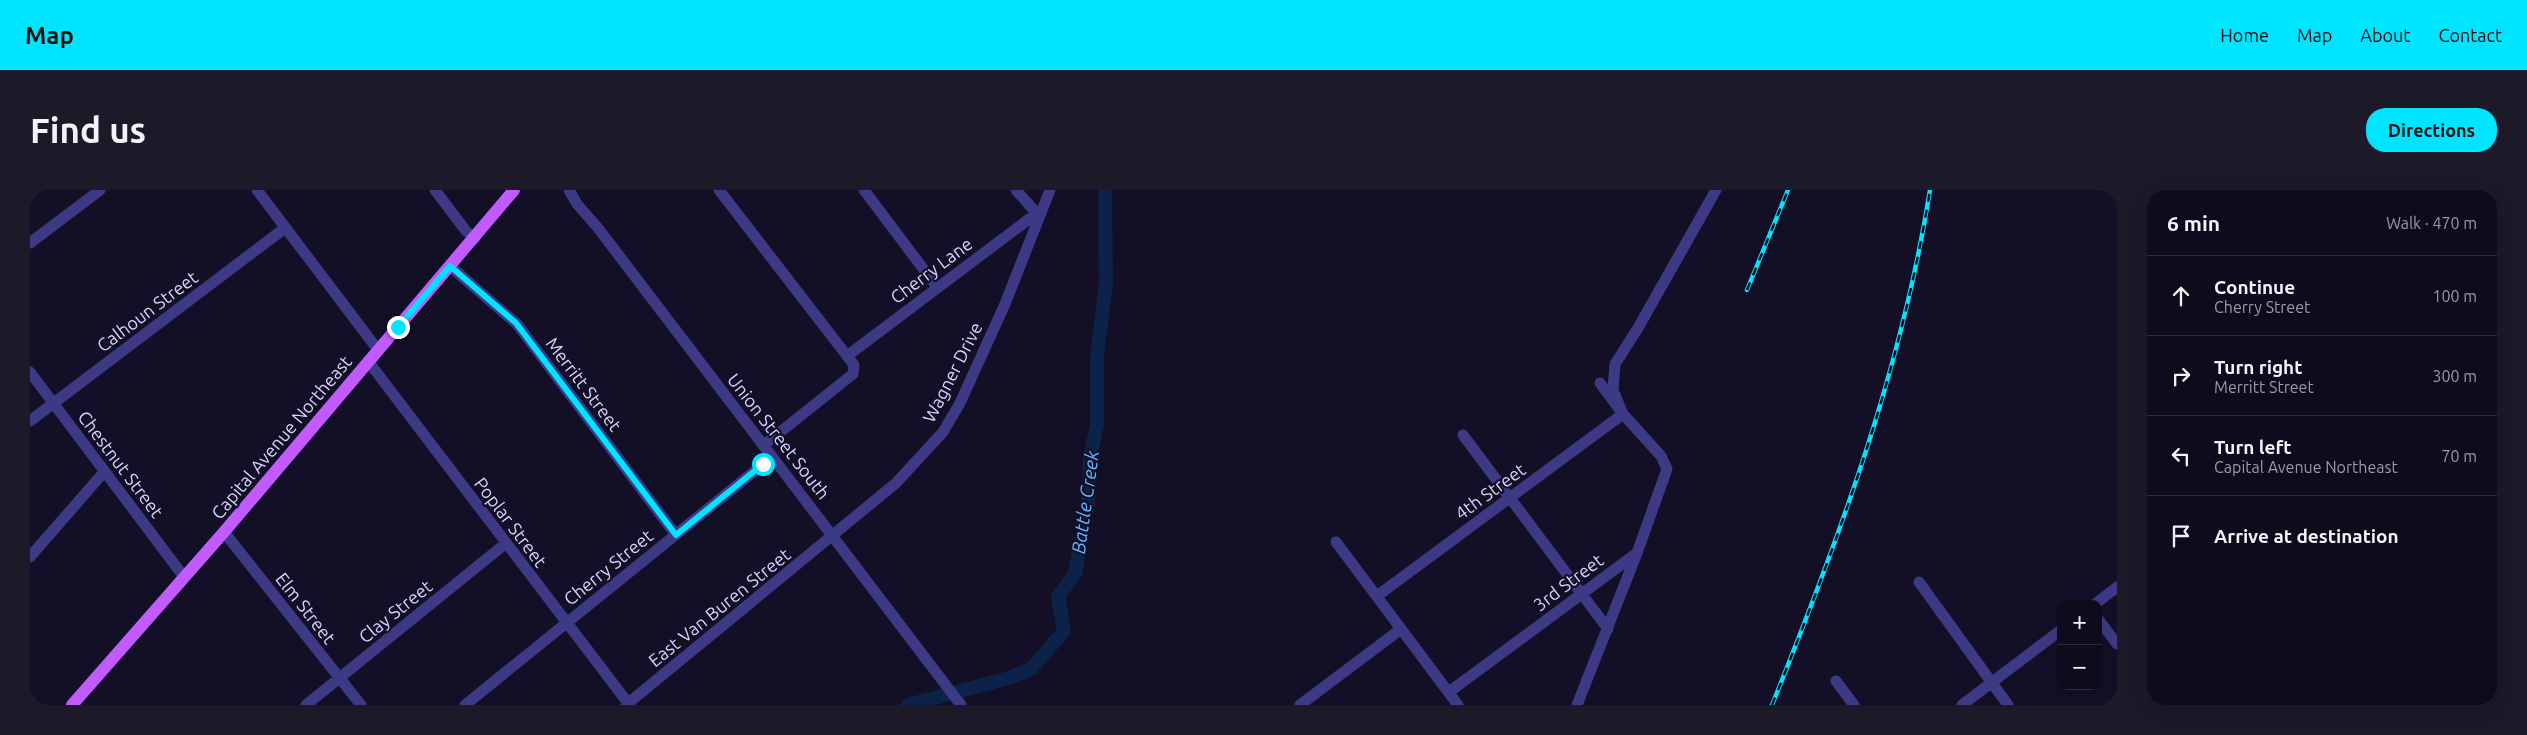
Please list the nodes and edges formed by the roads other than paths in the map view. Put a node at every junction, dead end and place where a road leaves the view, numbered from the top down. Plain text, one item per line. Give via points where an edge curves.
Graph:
1 (100, 190) edge
2 (257, 190) edge
3 (435, 190) edge
4 (514, 190) edge
5 (569, 190) edge
6 (719, 190) edge
7 (864, 190) edge
8 (1016, 190) edge
9 (1050, 190) edge
10 (1716, 190) edge
11 (1039, 216) junction
12 (284, 228) junction
13 (475, 238) junction
14 (30, 243) edge
15 (450, 266) junction
16 (937, 287) junction
17 (378, 350) junction
18 (368, 361) junction
19 (850, 361) junction
20 (30, 372) edge
21 (1600, 383) dead end
22 (53, 404) junction
23 (1623, 414) junction
24 (30, 421) edge
25 (1463, 435) dead end
26 (764, 445) junction
27 (772, 457) junction
28 (104, 472) junction
29 (1510, 498) junction
30 (224, 532) junction
31 (676, 535) junction
32 (833, 535) junction
33 (1336, 542) dead end
34 (505, 544) junction
35 (1637, 552) junction
36 (30, 557) edge
37 (184, 577) junction
38 (1919, 582) dead end
39 (2117, 587) edge
40 (1582, 594) junction
41 (1377, 596) junction
42 (2100, 600) edge
43 (566, 623) junction
44 (2102, 624) edge
45 (1401, 629) junction
46 (1608, 629) junction
47 (2057, 633) edge
48 (2117, 644) edge
49 (339, 678) junction
50 (1836, 681) dead end
51 (1991, 683) junction
52 (1449, 692) junction
53 (627, 704) edge
54 (72, 705) edge
55 (306, 705) edge
56 (361, 705) edge
57 (465, 705) edge
58 (961, 705) edge
59 (1300, 705) edge
60 (1458, 705) edge
61 (1577, 705) edge
62 (1854, 705) edge
63 (1962, 705) edge
64 (2008, 705) edge

1 - 14 street
2 - 12 street
3 - 13 street
4 - 13 main road, Capital Avenue Northeast
5 - 26 street, Union Street South
6 - 19 street
7 - 16 street
8 - 11 street
9 - 11 street, Wagner Drive
10 - 23 street via 1615,364 1613,390
11 - 16 street, Cherry Lane via 1029,219
11 - 32 street, Wagner Drive via 1005,304 960,403 943,432 896,483
12 - 17 street
12 - 22 street, Calhoun Street
13 - 15 main road, Capital Avenue Northeast
15 - 17 main road, Capital Avenue Northeast
15 - 31 street, Merritt Street via 516,323
16 - 19 street, Cherry Lane
17 - 18 main road, Capital Avenue Northeast
18 - 30 main road, Capital Avenue Northeast
18 - 34 street, Poplar Street
19 - 26 street via 853,374
20 - 22 street, Chestnut Street
21 - 23 street
22 - 24 street, Calhoun Street
22 - 28 street, Chestnut Street
23 - 29 street, 4th Street
23 - 35 street via 1661,456 1667,469
25 - 29 street
26 - 27 street, Union Street South
27 - 31 street, Cherry Street
27 - 32 street, Union Street South
28 - 36 street
28 - 37 street, Chestnut Street
29 - 40 street
29 - 41 street, 4th Street
30 - 37 main road, Capital Avenue Northeast
30 - 49 street, Elm Street
31 - 43 street, Cherry Street
32 - 53 street, East Van Buren Street
32 - 58 street, Union Street South
33 - 41 street
34 - 43 street, Poplar Street
34 - 49 street, Clay Street
35 - 40 street, 3rd Street
35 - 46 street
37 - 54 main road, Capital Avenue Northeast
38 - 51 street
39 - 42 street
40 - 46 street
40 - 52 street, 3rd Street
41 - 45 street
43 - 53 street, Poplar Street
43 - 57 street, Cherry Street
44 - 48 street
45 - 52 street
45 - 59 street
46 - 61 street
47 - 51 street
49 - 55 street, Clay Street
49 - 56 street, Elm Street
50 - 62 street
51 - 63 street
51 - 64 street
52 - 60 street

